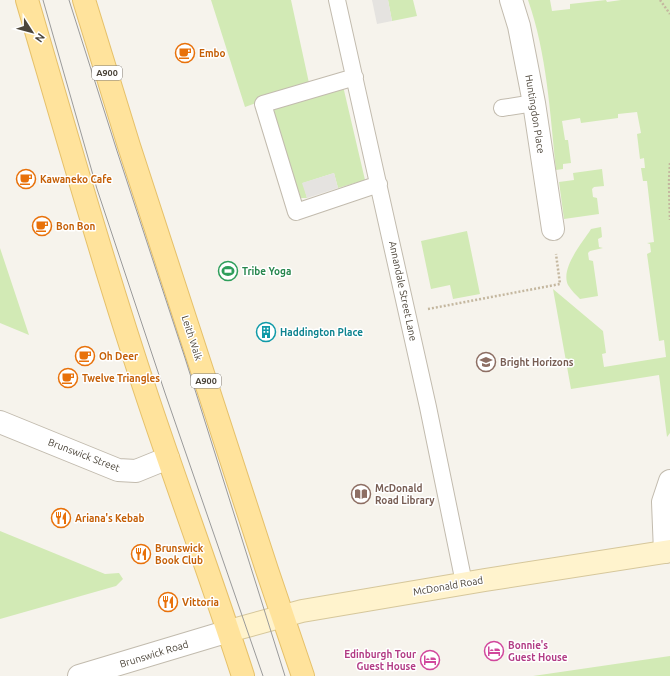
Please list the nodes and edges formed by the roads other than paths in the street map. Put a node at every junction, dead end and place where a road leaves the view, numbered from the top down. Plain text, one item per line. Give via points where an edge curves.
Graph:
1 (27, 0) edge
2 (84, 0) edge
3 (337, 0) edge
4 (511, 0) edge
5 (355, 77) junction
6 (534, 103) junction
7 (502, 108) dead end
8 (379, 184) junction
9 (552, 229) road end
10 (0, 422) edge
11 (168, 458) junction
12 (670, 481) edge
13 (668, 551) edge
14 (464, 583) junction
15 (283, 616) junction
16 (229, 631) junction
17 (79, 676) edge
18 (243, 676) edge
19 (303, 676) edge

1 - 11 main road via 86,201
2 - 15 main road, Leith Walk / A900 via 129,146
3 - 5 lane, Annandale Street Lane
4 - 6 street, Huntingdon Place via 519,26
5 - 8 lane, Annandale Street Lane
5 - 8 lane via 263,104 296,212
6 - 7 lane
6 - 9 street, Huntingdon Place
8 - 14 lane, Annandale Street Lane
10 - 11 street, Brunswick Street via 118,470 136,471
11 - 16 main road
12 - 13 street via 663,502
13 - 14 street, McDonald Road
14 - 15 street, McDonald Road
15 - 16 street, McDonald Road
15 - 19 main road, Leith Walk / A900
16 - 17 street, Brunswick Road
16 - 18 main road

